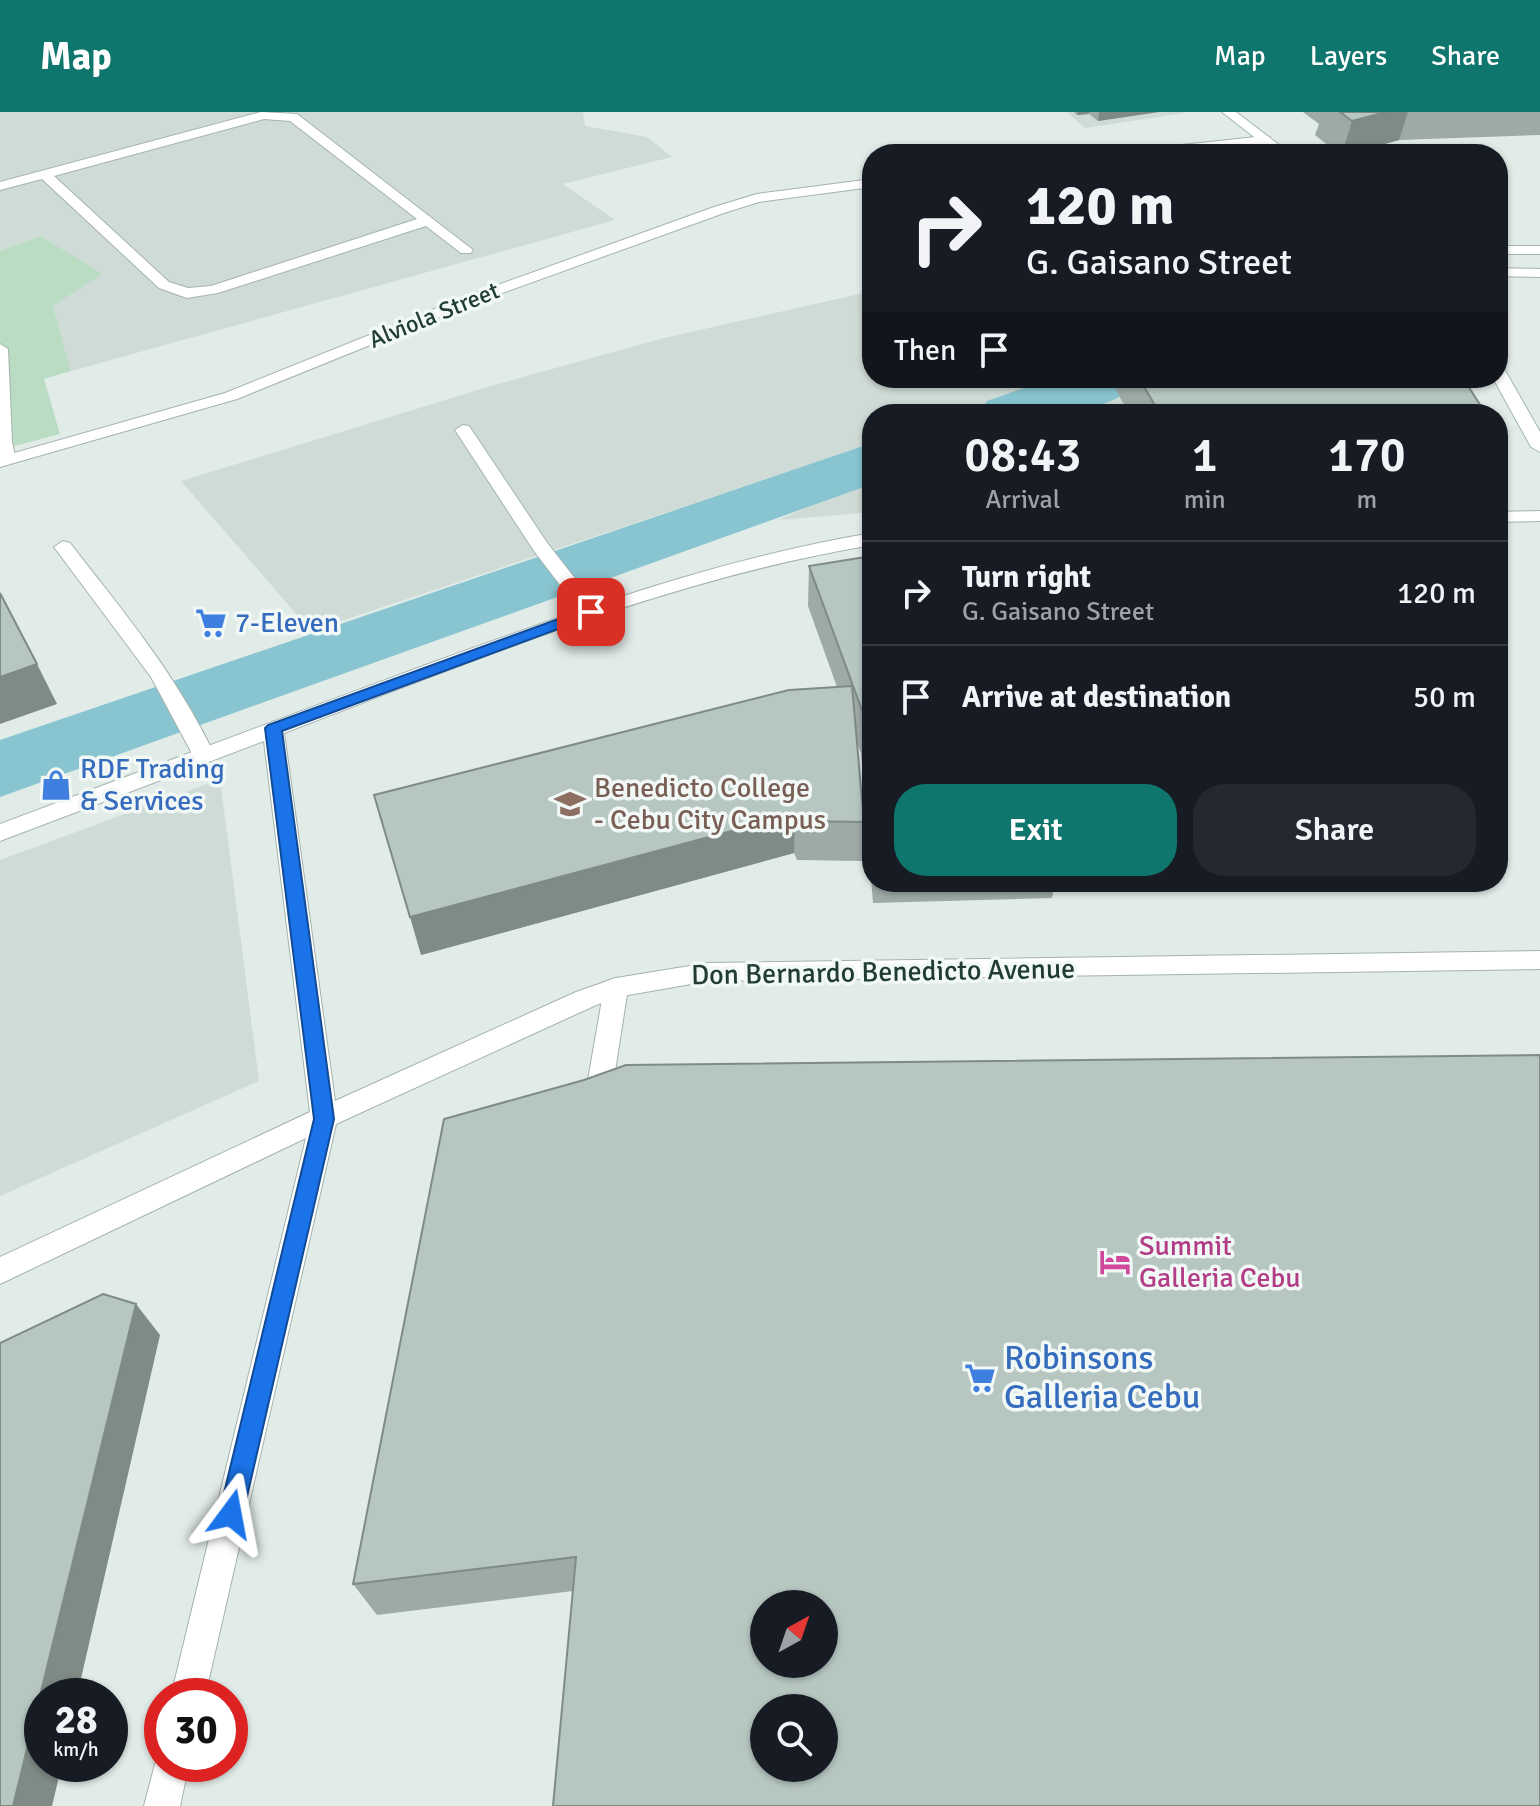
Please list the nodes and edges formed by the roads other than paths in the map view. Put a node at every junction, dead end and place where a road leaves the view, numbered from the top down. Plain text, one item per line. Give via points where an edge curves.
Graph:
1 (1228, 112) edge
2 (1265, 140) junction
3 (1228, 144) edge
4 (1270, 144) edge
5 (44, 174) junction
6 (862, 184) edge
7 (0, 186) edge
8 (427, 221) junction
9 (466, 250) dead end
10 (1508, 250) edge
11 (1540, 250) edge
12 (1508, 272) edge
13 (1540, 273) edge
14 (0, 349) edge
15 (1507, 388) edge
16 (463, 430) dead end
17 (1540, 447) edge
18 (4, 461) edge
19 (1540, 516) edge
20 (1508, 517) edge
21 (862, 540) edge
22 (63, 547) dead end
23 (591, 612) junction
24 (273, 728) junction
25 (204, 756) junction
26 (0, 833) edge
27 (1540, 960) edge
28 (616, 988) junction
29 (324, 1119) junction
30 (593, 1128) edge
31 (0, 1271) edge
32 (192, 1678) edge
33 (168, 1782) edge
34 (162, 1806) edge

1 - 2 street
2 - 3 street
2 - 4 street
5 - 7 street
5 - 8 street via 278,114 293,117
5 - 8 street via 164,285 187,293 213,290
6 - 18 street, Alviola Street via 744,202 464,302 231,396
8 - 9 street
10 - 11 street
12 - 13 street
14 - 18 street
15 - 17 street
16 - 23 street
19 - 20 street
21 - 23 street via 710,573
22 - 25 street via 172,692
23 - 24 street
24 - 25 street
24 - 29 street
25 - 26 street
27 - 28 street, Don Bernardo Benedicto Avenue via 708,972
28 - 29 street, Don Bernardo Benedicto Avenue
28 - 30 street
29 - 31 street, Don Bernardo Benedicto Avenue
29 - 32 street
33 - 34 street

